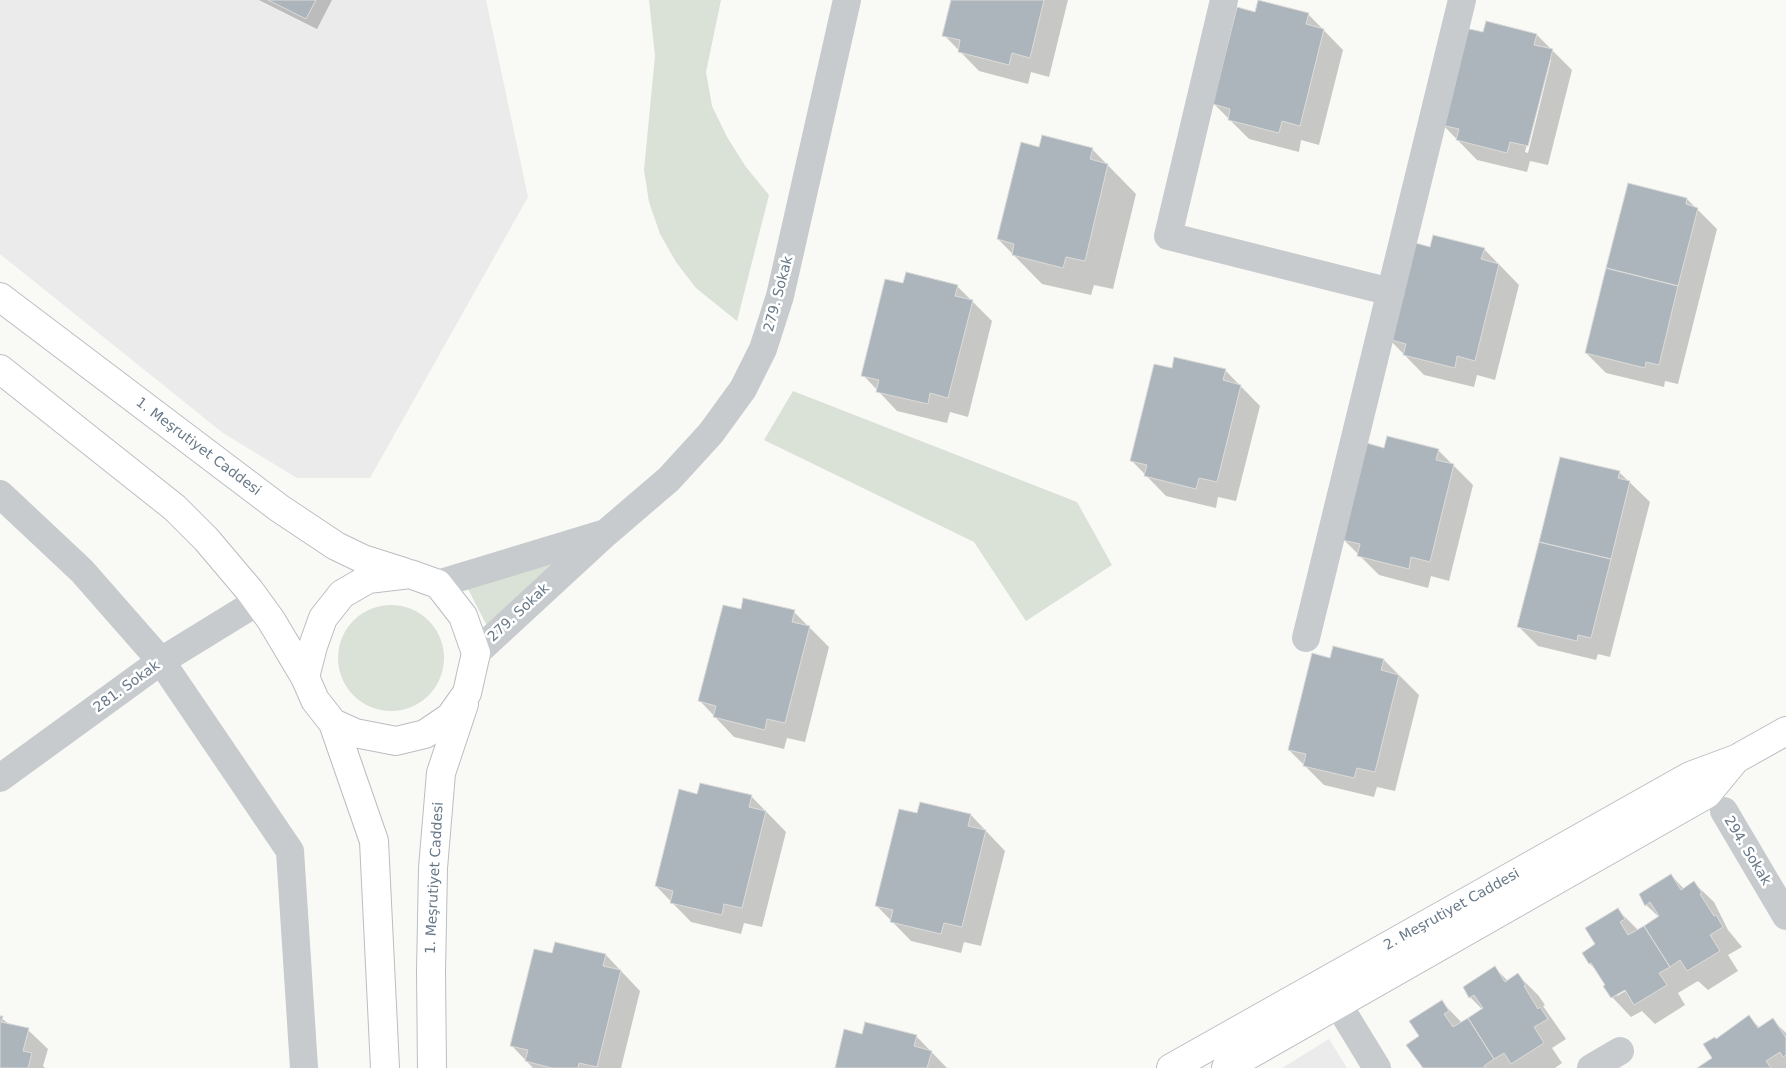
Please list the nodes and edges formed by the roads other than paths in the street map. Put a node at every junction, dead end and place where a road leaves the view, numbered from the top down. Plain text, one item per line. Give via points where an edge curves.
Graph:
1 (847, 0) edge
2 (1224, 0) edge
3 (1462, 0) edge
4 (1390, 292) junction
5 (0, 297) edge
6 (0, 369) edge
7 (0, 494) edge
8 (606, 533) junction
9 (410, 574) junction
10 (438, 584) junction
11 (257, 602) junction
12 (1306, 638) dead end
13 (476, 653) junction
14 (162, 662) junction
15 (305, 677) junction
16 (467, 693) junction
17 (333, 723) junction
18 (1786, 731) edge
19 (1736, 759) junction
20 (0, 778) edge
21 (1724, 811) dead end
22 (1786, 916) edge
23 (1344, 1014) dead end
24 (1620, 1051) dead end
25 (304, 1068) edge
26 (385, 1068) edge
27 (432, 1068) edge
28 (1171, 1068) edge
29 (1226, 1068) edge
30 (1377, 1068) edge
31 (1591, 1068) edge

1 - 8 street, 279. Sokak via 780,296 759,357 743,389 711,433 669,479
2 - 4 street via 1168,236
3 - 4 street
4 - 12 street
5 - 9 main road, 1. Meşrutiyet Caddesi via 279,508 336,546
6 - 11 main road via 175,508 206,539
7 - 14 street via 82,571
8 - 10 street, 279. Sokak
8 - 13 street, 279. Sokak
9 - 10 main road
9 - 15 main road via 368,580 342,594 323,618
10 - 13 main road via 463,616
11 - 14 street, 281. Sokak
11 - 15 main road
13 - 16 main road
14 - 20 street, 281. Sokak
14 - 25 street via 290,851
15 - 17 main road via 314,700
16 - 17 main road via 450,717 425,734 396,741 354,734
16 - 27 main road, 1. Meşrutiyet Caddesi via 441,773 433,868
17 - 26 main road via 374,841
18 - 19 main road, 2. Meşrutiyet Caddesi
19 - 28 main road, 2. Meşrutiyet Caddesi via 1690,776
19 - 29 main road, 2. Meşrutiyet Caddesi via 1707,794
21 - 22 street, 294. Sokak
23 - 30 street
24 - 31 street

